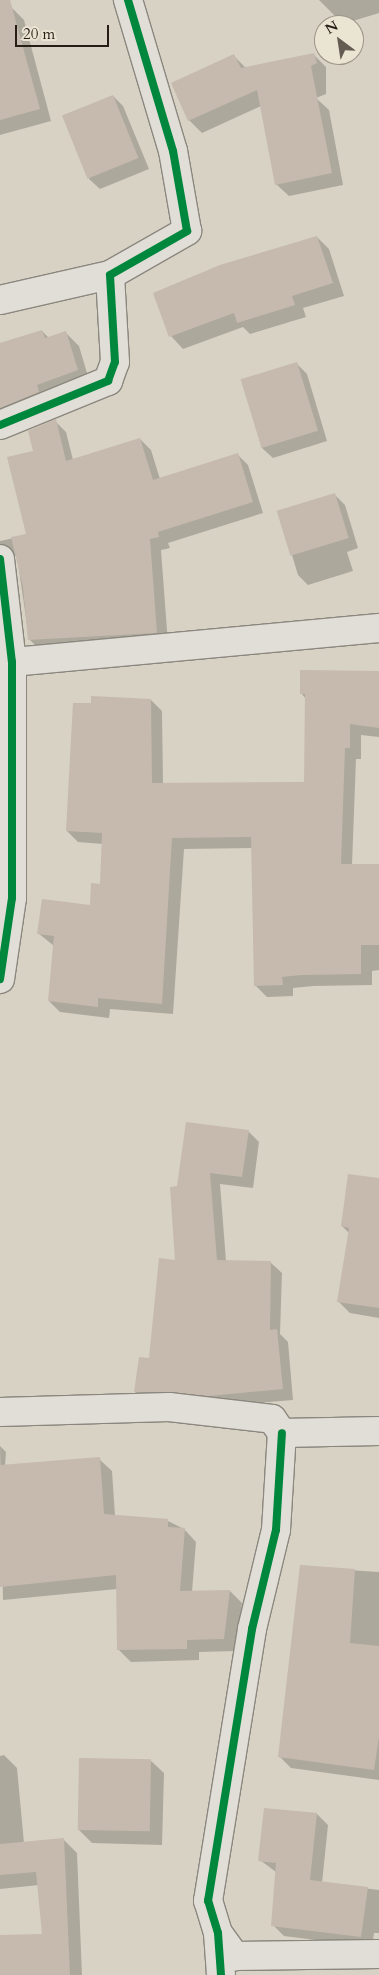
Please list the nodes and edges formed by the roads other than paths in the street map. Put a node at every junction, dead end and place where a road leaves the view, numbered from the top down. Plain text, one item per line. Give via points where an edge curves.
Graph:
1 (128, 0) edge
2 (110, 275) junction
3 (0, 300) edge
4 (0, 425) edge
5 (0, 559) edge
6 (379, 628) edge
7 (12, 662) junction
8 (6, 793) edge
9 (0, 979) edge
10 (0, 1412) edge
11 (379, 1431) edge
12 (282, 1433) junction
13 (218, 1933) junction
14 (379, 1954) edge
15 (220, 1975) edge

1 - 2 street via 173,151 187,231
2 - 3 street
2 - 4 street via 116,362 108,380
5 - 7 street
6 - 7 street
7 - 8 street
8 - 9 street via 12,898
10 - 12 street via 169,1407 272,1419
11 - 12 street
12 - 13 street via 276,1530 252,1629 208,1901
13 - 14 street via 235,1956
13 - 15 street

